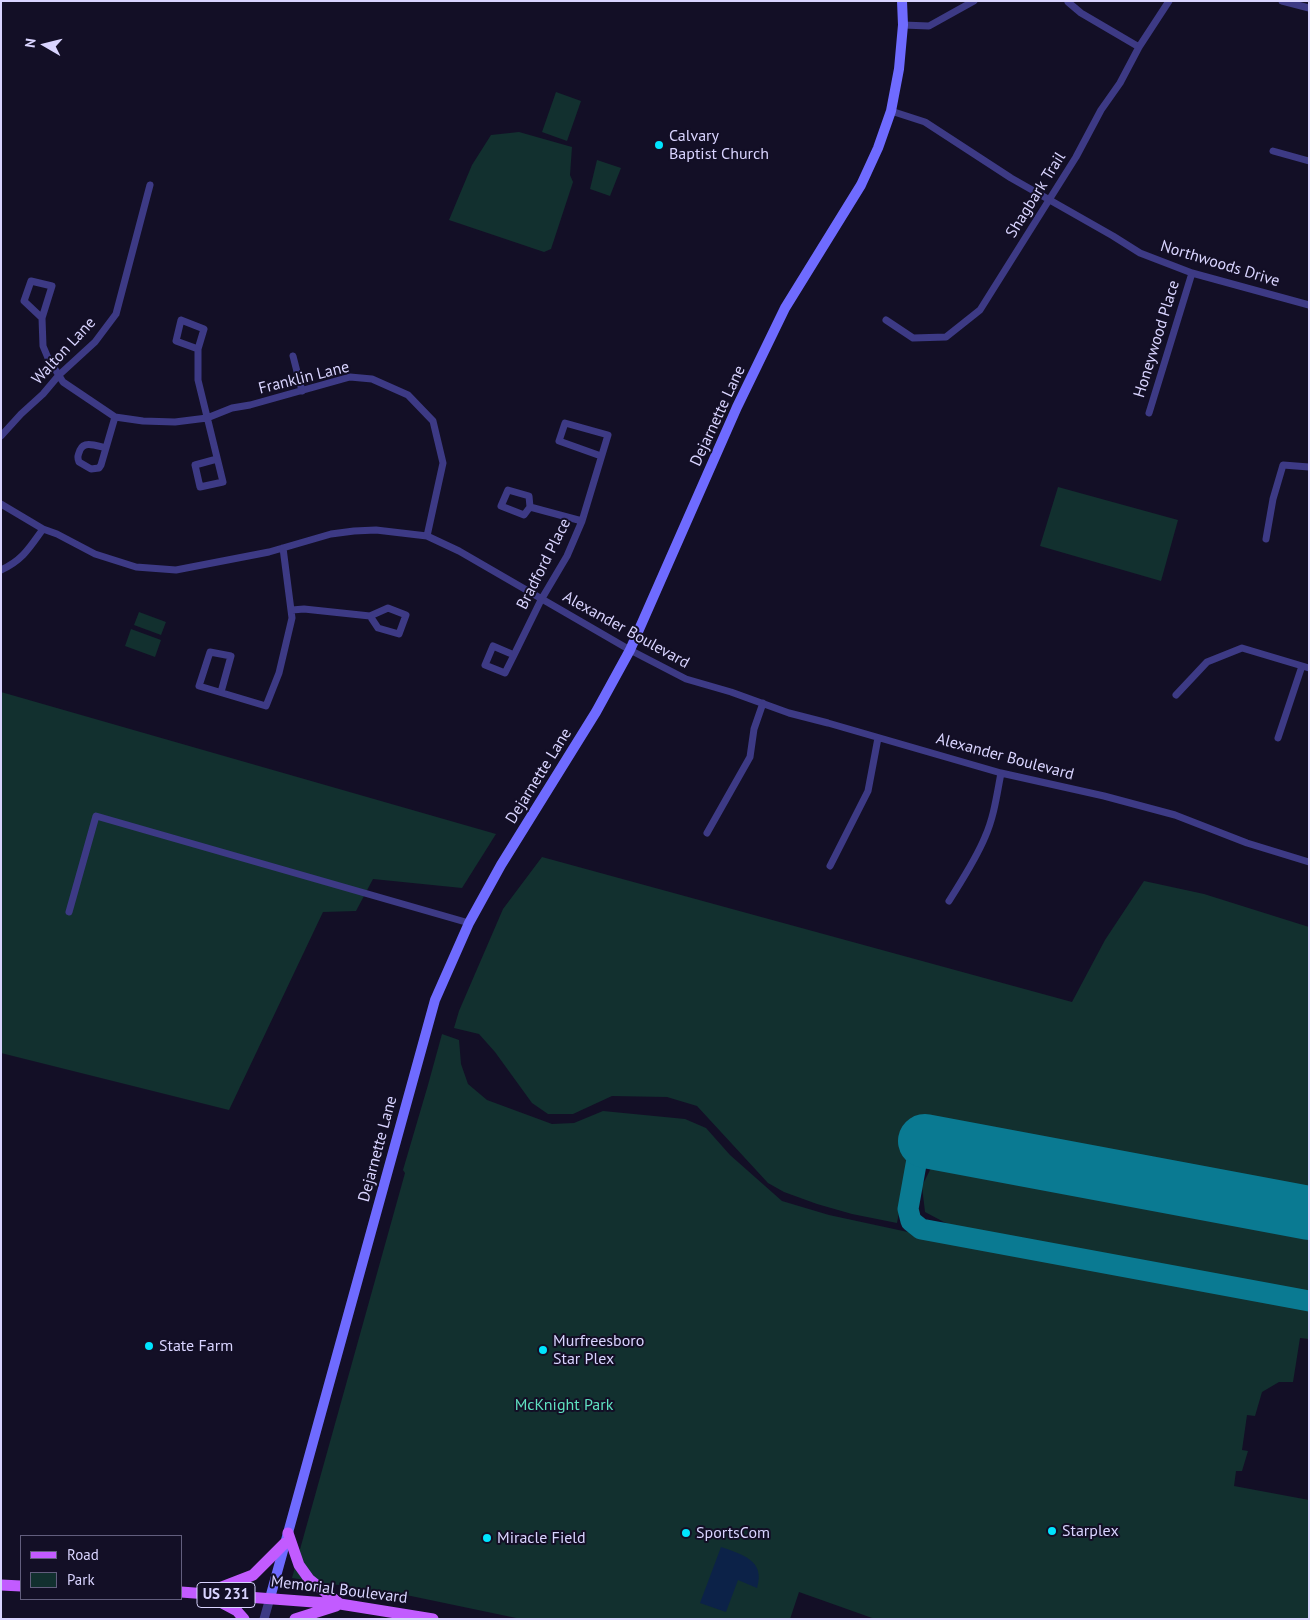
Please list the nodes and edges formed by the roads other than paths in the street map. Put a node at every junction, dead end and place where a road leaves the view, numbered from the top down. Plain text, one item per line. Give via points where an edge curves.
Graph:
1 (902, 1) edge
2 (974, 1) edge
3 (1169, 1) edge
4 (1282, 1) edge
5 (1068, 2) edge
6 (1309, 8) edge
7 (903, 26) junction
8 (1139, 47) junction
9 (891, 111) junction
10 (1273, 151) dead end
11 (1309, 161) edge
12 (150, 185) dead end
13 (1050, 199) junction
14 (1192, 273) junction
15 (1309, 305) edge
16 (42, 318) junction
17 (886, 320) dead end
18 (198, 349) junction
19 (294, 356) dead end
20 (61, 379) junction
21 (302, 391) junction
22 (1149, 413) dead end
23 (115, 417) junction
24 (207, 418) junction
25 (1, 436) edge
26 (106, 448) dead end
27 (601, 456) junction
28 (218, 459) junction
29 (1309, 467) edge
30 (1, 504) edge
31 (530, 507) dead end
32 (582, 521) junction
33 (43, 529) junction
34 (427, 536) junction
35 (1266, 539) dead end
36 (283, 548) junction
37 (1, 570) edge
38 (541, 600) junction
39 (292, 610) junction
40 (370, 616) junction
41 (630, 650) junction
42 (514, 655) dead end
43 (1305, 667) edge
44 (221, 692) junction
45 (1176, 695) dead end
46 (763, 703) junction
47 (878, 738) junction
48 (1278, 738) dead end
49 (1001, 773) junction
50 (707, 833) dead end
51 (1309, 862) edge
52 (830, 866) dead end
53 (949, 901) dead end
54 (69, 912) dead end
55 (469, 923) junction
56 (287, 1538) junction
57 (1, 1585) edge
58 (20, 1586) edge
59 (182, 1592) edge
60 (205, 1594) junction
61 (270, 1598) junction
62 (340, 1604) junction
63 (244, 1619) edge
64 (264, 1619) edge
65 (295, 1619) edge
66 (433, 1619) edge

1 - 7 main road, Dejarnette Lane
2 - 7 street via 929,26
3 - 8 street, Shagbark Trail
4 - 6 street
5 - 8 street
7 - 9 main road, Dejarnette Lane
8 - 13 street, Shagbark Trail
9 - 13 street, Northwoods Drive via 925,122 1011,178
9 - 41 main road, Dejarnette Lane via 861,185 785,308 737,407
10 - 11 street
12 - 20 street, Walton Lane via 116,314
13 - 14 street, Northwoods Drive via 1140,253
13 - 17 street, Shagbark Trail via 980,310 946,337 913,338
14 - 15 street, Northwoods Drive
14 - 22 street, Honeywood Place
16 - 16 street via 52,286 31,281 24,301
16 - 20 street via 43,346
18 - 18 street via 176,341 181,320 204,329
18 - 24 street via 198,380
19 - 21 street
20 - 23 street, Franklin Lane
20 - 25 street, Walton Lane
21 - 24 street, Franklin Lane via 232,408
21 - 34 street, Franklin Lane via 350,377 372,380 408,395 433,421 443,463
23 - 24 street, Franklin Lane via 175,422
23 - 26 street
24 - 28 street
27 - 27 street, Bradford Place via 608,435 565,423 559,441
27 - 32 street, Bradford Place
28 - 28 street via 224,482 200,488 195,465
29 - 35 street via 1283,465
30 - 33 street, Alexander Boulevard
31 - 32 street
32 - 38 street, Bradford Place via 567,556
33 - 36 street, Alexander Boulevard via 95,554 136,566 176,570
33 - 37 street via 17,562
34 - 36 street, Alexander Boulevard via 376,530 354,531
34 - 38 street, Alexander Boulevard via 459,551
36 - 39 street
38 - 41 street, Alexander Boulevard
38 - 42 street, Bradford Place
39 - 40 street
39 - 44 street via 279,673 266,706
40 - 40 street via 378,628 399,634 406,614 388,608
41 - 46 street, Alexander Boulevard via 686,679
41 - 55 main road, Dejarnette Lane
43 - 45 street via 1242,648 1207,662
43 - 48 street
44 - 44 street via 231,656 210,652 199,686
46 - 47 street, Alexander Boulevard
46 - 50 street via 754,729 750,757
47 - 49 street, Alexander Boulevard
47 - 52 street via 868,791
49 - 51 street, Alexander Boulevard via 1175,815 1247,843
49 - 53 street via 986,836
54 - 55 street via 96,816
55 - 56 main road, Dejarnette Lane via 436,1000
56 - 60 main road via 253,1575
56 - 61 main road, Dejarnette Lane
56 - 62 main road via 309,1579
57 - 58 main road
59 - 60 main road, Memorial Boulevard / US 231
60 - 61 main road, Memorial Boulevard / US 231
60 - 63 main road via 237,1611
61 - 62 main road, Memorial Boulevard / US 231
61 - 64 street
62 - 65 main road
62 - 66 main road, Memorial Boulevard / US 231

